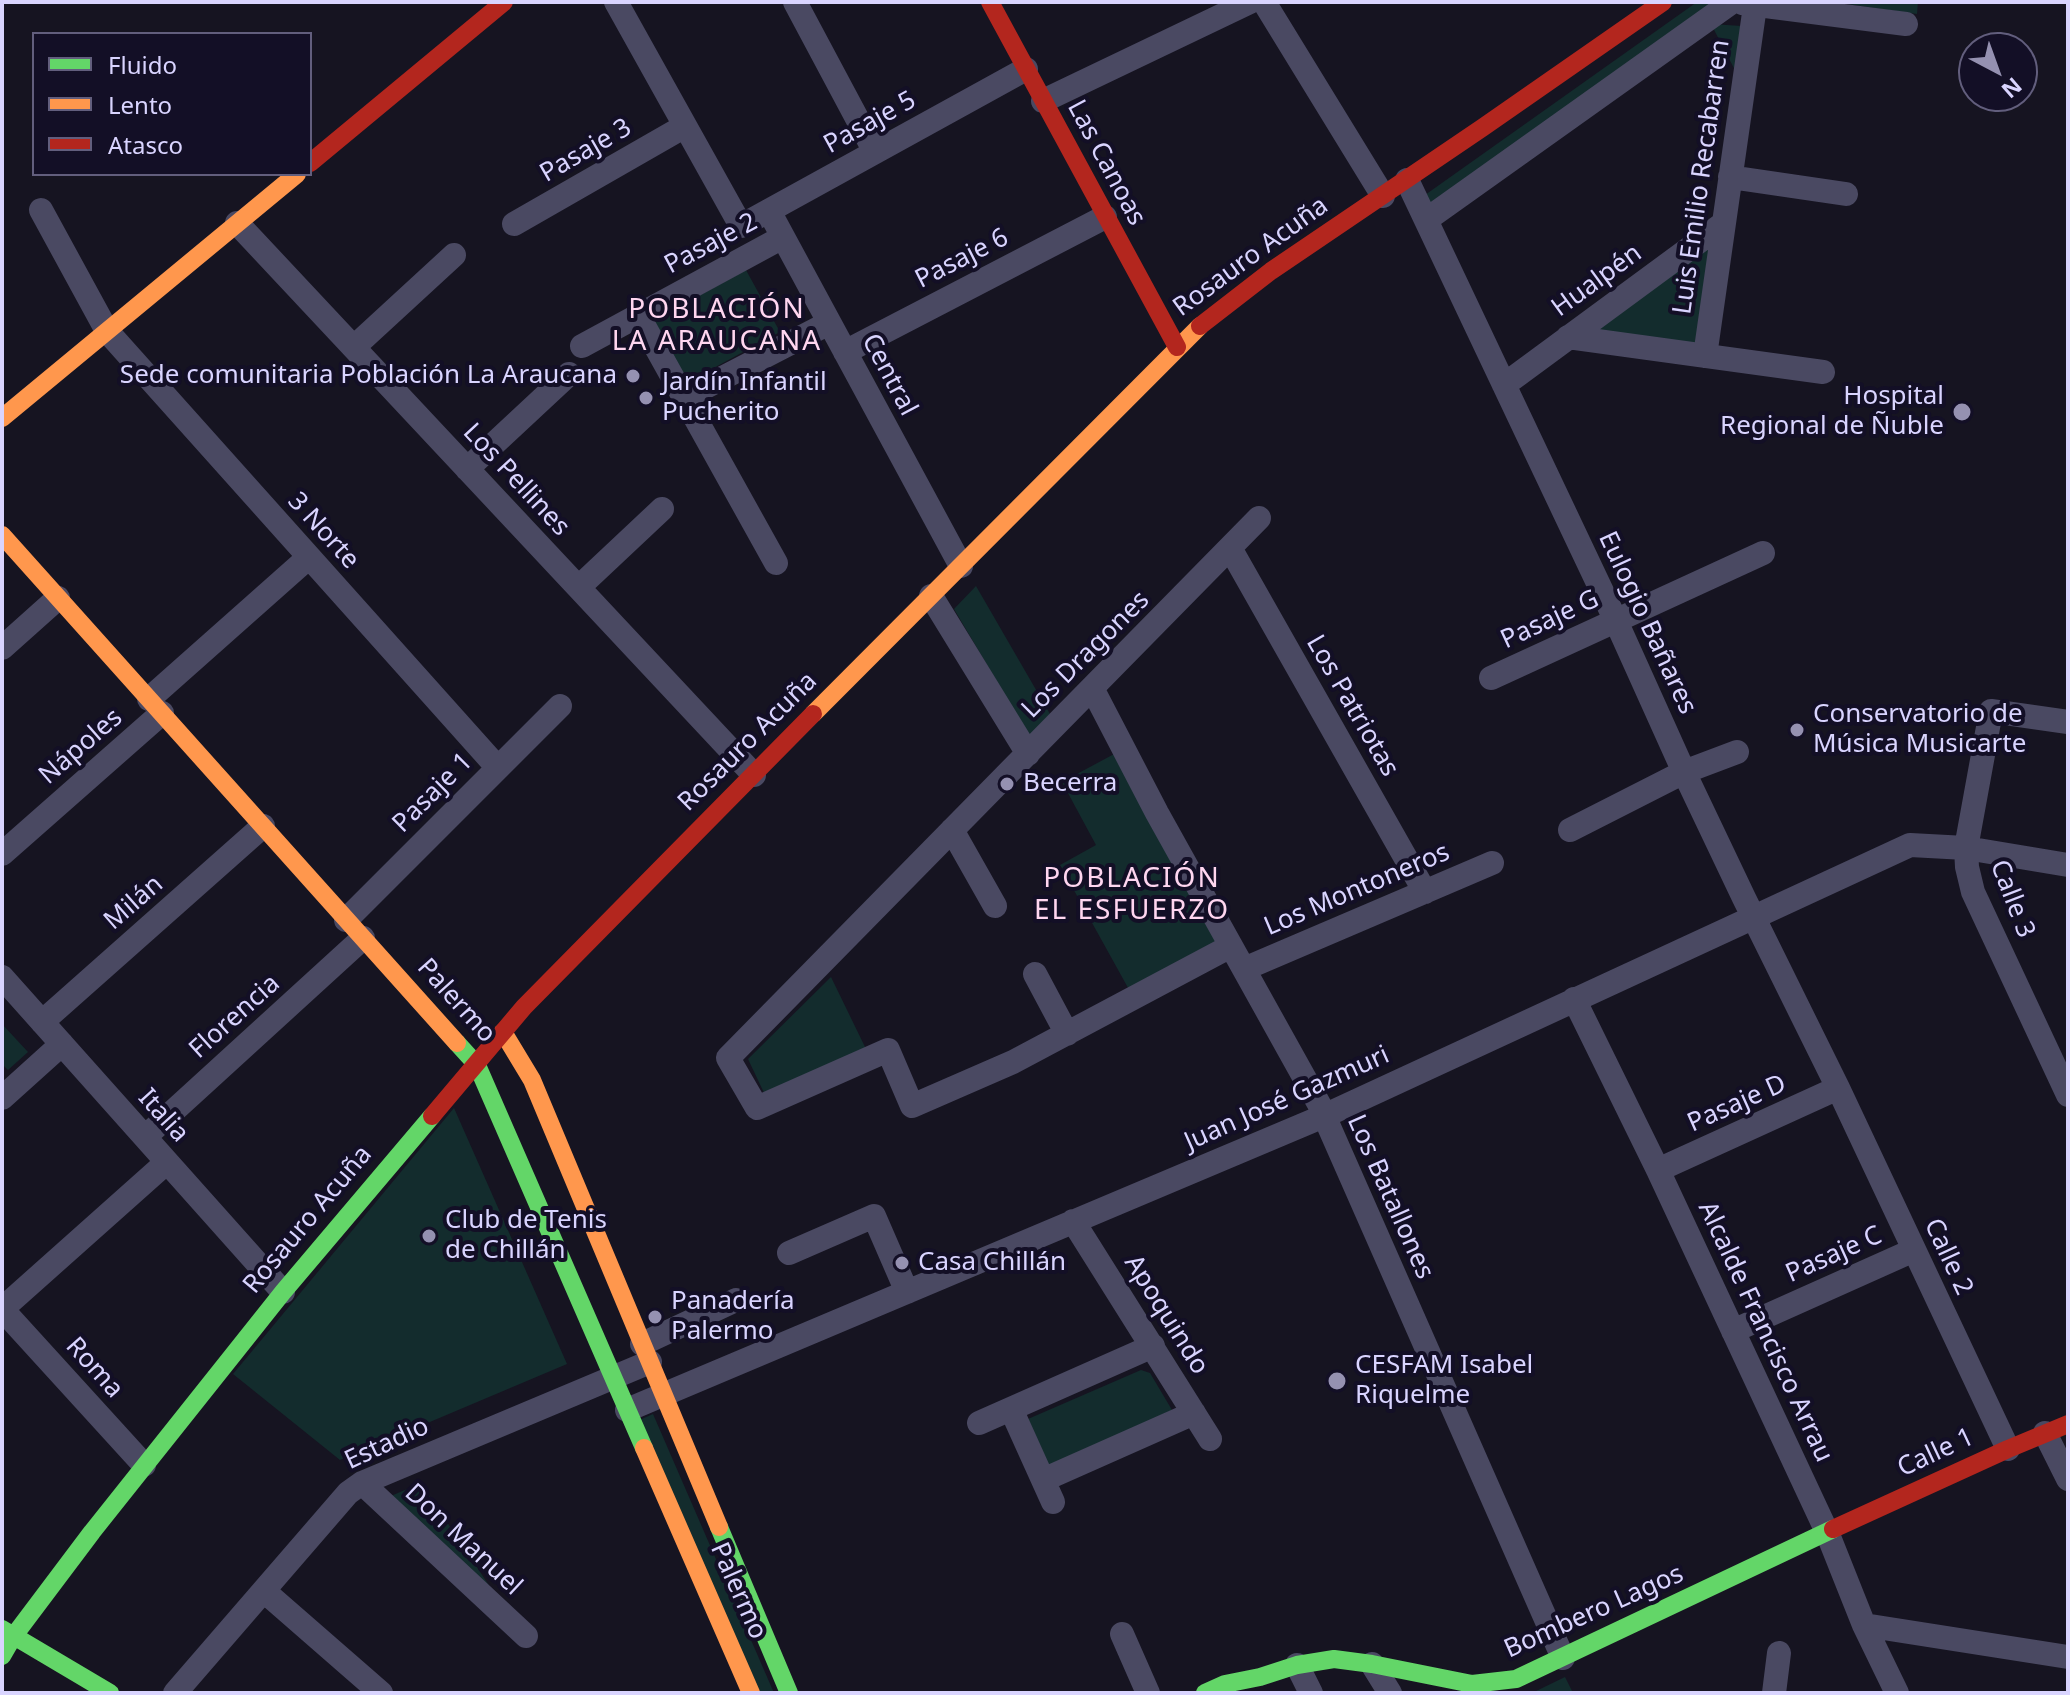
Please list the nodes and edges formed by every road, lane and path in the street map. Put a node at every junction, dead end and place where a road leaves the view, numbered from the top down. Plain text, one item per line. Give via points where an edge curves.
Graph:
1 (504, 2) edge
2 (616, 2) edge
3 (795, 2) edge
4 (990, 2) edge
5 (1250, 2) edge
6 (1264, 2) edge
7 (1663, 2) edge
8 (1740, 3) edge
9 (1906, 24) dead end
10 (1026, 69) junction
11 (1043, 101) junction
12 (685, 126) junction
13 (875, 152) junction
14 (312, 161) edge
15 (295, 176) edge
16 (1730, 177) junction
17 (1407, 180) junction
18 (1846, 194) dead end
19 (1383, 196) junction
20 (41, 210) dead end
21 (769, 211) junction
22 (1105, 217) junction
23 (1426, 220) junction
24 (237, 223) junction
25 (1724, 223) junction
26 (514, 224) dead end
27 (783, 237) junction
28 (454, 255) dead end
29 (638, 315) junction
30 (829, 323) junction
31 (107, 331) junction
32 (1568, 337) junction
33 (582, 346) dead end
34 (354, 347) junction
35 (1177, 347) junction
36 (845, 352) junction
37 (1705, 356) junction
38 (1823, 372) dead end
39 (569, 374) dead end
40 (1504, 385) junction
41 (684, 398) junction
42 (2, 418) edge
43 (467, 469) junction
44 (662, 509) dead end
45 (1259, 518) dead end
46 (2, 535) edge
47 (1230, 548) junction
48 (1763, 553) dead end
49 (309, 557) junction
50 (776, 563) dead end
51 (961, 566) junction
52 (579, 587) junction
53 (931, 596) junction
54 (58, 598) junction
55 (1616, 621) junction
56 (2, 648) edge
57 (1491, 678) dead end
58 (1092, 688) junction
59 (155, 706) junction
60 (560, 706) dead end
61 (2068, 722) edge
62 (1737, 752) dead end
63 (1028, 754) junction
64 (498, 768) junction
65 (1684, 772) junction
66 (754, 775) junction
67 (263, 826) junction
68 (952, 830) junction
69 (1570, 830) dead end
70 (1966, 848) junction
71 (2, 854) edge
72 (1492, 863) dead end
73 (2068, 865) edge
74 (1425, 892) junction
75 (995, 906) dead end
76 (1753, 917) junction
77 (346, 920) junction
78 (363, 938) junction
79 (1231, 946) junction
80 (1244, 969) junction
81 (1035, 974) dead end
82 (2, 977) edge
83 (1574, 999) junction
84 (42, 1022) junction
85 (503, 1032) junction
86 (1067, 1034) junction
87 (62, 1044) junction
88 (728, 1058) joint
89 (477, 1065) junction
90 (1838, 1088) junction
91 (2068, 1095) edge
92 (2, 1098) edge
93 (1324, 1116) junction
94 (145, 1137) junction
95 (167, 1162) junction
96 (1658, 1170) junction
97 (1073, 1221) junction
98 (1914, 1250) junction
99 (789, 1253) dead end
100 (283, 1292) junction
101 (907, 1292) junction
102 (736, 1300) dead end
103 (2, 1309) edge
104 (1733, 1331) junction
105 (1153, 1346) junction
106 (646, 1353) junction
107 (613, 1376) junction
108 (664, 1395) junction
109 (1011, 1409) junction
110 (627, 1410) junction
111 (1194, 1413) junction
112 (979, 1423) dead end
113 (2068, 1424) edge
114 (2045, 1433) junction
115 (1210, 1439) dead end
116 (2008, 1449) junction
117 (144, 1465) junction
118 (2068, 1479) edge
119 (1043, 1480) junction
120 (362, 1483) junction
121 (1053, 1502) dead end
122 (1827, 1532) junction
123 (264, 1591) junction
124 (1864, 1625) junction
125 (8, 1633) edge
126 (1122, 1634) dead end
127 (526, 1636) dead end
128 (1779, 1653) dead end
129 (2, 1656) edge
130 (2068, 1657) edge
131 (1563, 1658) junction
132 (1372, 1664) junction
133 (1297, 1665) junction
134 (1260, 1677) junction
135 (1519, 1686) edge
136 (110, 1693) edge
137 (175, 1693) edge
138 (381, 1693) edge
139 (751, 1693) edge
140 (789, 1693) edge
141 (1148, 1693) edge
142 (1205, 1693) edge
143 (1247, 1693) edge
144 (1311, 1693) edge
145 (1390, 1693) edge
146 (1774, 1693) edge
147 (1897, 1693) edge

1 - 14 street
2 - 12 street
3 - 13 street
4 - 10 street, Las Canoas
5 - 11 street
6 - 19 street
7 - 17 street, Rosauro Acuña
8 - 9 street
8 - 16 street, Luis Emilio Recabarren
8 - 23 street
10 - 11 street, Las Canoas
10 - 13 street, Pasaje 5
11 - 22 street, Las Canoas
12 - 21 street, Pasaje 5 via 741,226
12 - 26 street, Pasaje 3
13 - 21 street, Pasaje 5
15 - 24 street
16 - 18 street
16 - 25 street, Luis Emilio Recabarren
17 - 19 street, Rosauro Acuña
17 - 23 street, Eulogio Bañares
19 - 35 street, Rosauro Acuña via 1228,302
20 - 31 street, 3 Norte
21 - 27 street, Central
22 - 35 street, Las Canoas
22 - 36 street, Pasaje 6
23 - 40 street, Eulogio Bañares
24 - 31 street
24 - 34 street, Los Pellines
25 - 32 street, Hualpén
25 - 37 street, Luis Emilio Recabarren
27 - 29 street, Pasaje 2
27 - 30 street, Central
28 - 34 street
29 - 33 street, Pasaje 2
29 - 41 street
30 - 36 street, Central
30 - 41 street
31 - 42 street
31 - 49 street, 3 Norte
32 - 37 street
32 - 40 street, Hualpén
34 - 43 street, Los Pellines
35 - 51 street, Rosauro Acuña
36 - 51 street, Central
37 - 38 street
39 - 43 street
40 - 55 street, Eulogio Bañares
41 - 50 street
43 - 52 street, Los Pellines
44 - 52 street
45 - 47 street, Los Dragones
46 - 54 street, Palermo
47 - 58 street, Los Dragones
47 - 74 street, Los Patriotas
48 - 55 street, Pasaje G
49 - 59 street
49 - 64 street, 3 Norte
51 - 53 street, Rosauro Acuña
52 - 66 street, Los Pellines
53 - 63 street
53 - 66 street, Rosauro Acuña
54 - 56 street
54 - 59 street, Palermo
55 - 57 street, Pasaje G
55 - 65 street, Eulogio Bañares
58 - 63 street, Los Dragones
58 - 79 street, Los Batallones
59 - 67 street, Palermo
59 - 71 street, Nápoles
60 - 64 street, Pasaje 1
61 - 70 street, Calle 3 via 1991,711
62 - 65 street
63 - 68 street, Los Dragones
64 - 77 street, Pasaje 1
65 - 69 street
65 - 76 street, Eulogio Bañares
66 - 85 street, Rosauro Acuña
67 - 77 street, Palermo
67 - 84 street, Milán
68 - 75 street
68 - 88 street, Los Dragones
70 - 73 street, Juan José Gazmuri
70 - 76 street, Juan José Gazmuri via 1910,845
70 - 91 street, Calle 3 via 1973,892
72 - 74 street, Los Montoneros
74 - 80 street, Los Montoneros
76 - 83 street, Juan José Gazmuri
76 - 90 street, Eulogio Bañares
77 - 78 street, Palermo
78 - 89 street, Palermo
78 - 94 street, Florencia
79 - 80 street, Los Batallones
79 - 86 street, Los Montoneros
80 - 93 street, Los Batallones
81 - 86 street
82 - 84 street, Italia
83 - 93 street, Juan José Gazmuri
83 - 96 street, Alcalde Francisco Arrau
84 - 87 street, Italia
85 - 89 street, Rosauro Acuña
85 - 106 street, Palermo via 532,1080
86 - 88 street, Los Montoneros via 912,1106 888,1050 757,1108
87 - 92 street
87 - 94 street, Italia
89 - 100 street, Rosauro Acuña
89 - 107 street, Palermo
90 - 96 street, Pasaje D
90 - 98 street, Calle 2
93 - 97 street, Juan José Gazmuri
93 - 131 street, Los Batallones
94 - 95 street, Italia
95 - 100 street, Italia
95 - 103 street
96 - 104 street, Alcalde Francisco Arrau
97 - 101 street, Juan José Gazmuri
97 - 105 street, Apoquindo
98 - 104 street, Pasaje C
98 - 116 street, Calle 2
99 - 101 street via 874,1216
100 - 117 street, Rosauro Acuña
101 - 108 street, Juan José Gazmuri
102 - 106 street
103 - 117 street, Roma
104 - 122 street, Alcalde Francisco Arrau
105 - 109 street
105 - 111 street, Apoquindo
106 - 107 street, Estadio
106 - 108 street, Palermo
107 - 110 street, Palermo
107 - 120 street, Estadio
108 - 110 street, Juan José Gazmuri
108 - 140 street, Palermo
109 - 112 street
109 - 119 street
110 - 139 street, Palermo
111 - 115 street, Apoquindo
111 - 119 street
113 - 114 street, Calle 1
114 - 116 street, Calle 1
114 - 118 street
116 - 122 street, Calle 1
117 - 125 street, Rosauro Acuña
119 - 121 street
120 - 123 street, Estadio
120 - 127 street, Don Manuel
122 - 124 street, Alcalde Francisco Arrau
122 - 131 street, Bombero Lagos
123 - 137 street, Estadio
123 - 138 street
124 - 130 street
124 - 147 street, Alcalde Francisco Arrau
125 - 129 street, Rosauro Acuña
125 - 136 street
126 - 141 street
128 - 146 street
131 - 135 street, Bombero Lagos
132 - 133 street, Bombero Lagos via 1334,1659
132 - 135 street, Bombero Lagos via 1472,1684
132 - 145 street
133 - 134 street, Bombero Lagos
133 - 144 street
134 - 142 street, Bombero Lagos
134 - 143 street

